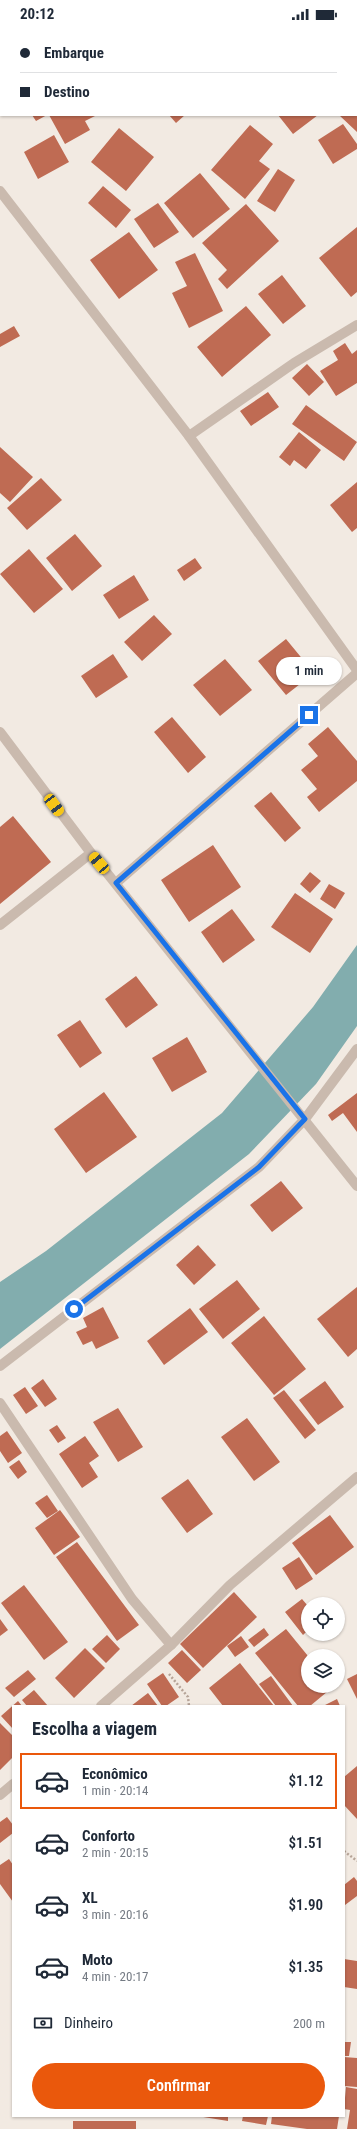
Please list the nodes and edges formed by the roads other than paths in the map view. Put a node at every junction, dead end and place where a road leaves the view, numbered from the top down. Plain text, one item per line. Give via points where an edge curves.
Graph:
1 (0, 191) edge
2 (357, 325) edge
3 (189, 436) junction
4 (357, 670) edge
5 (357, 673) edge
6 (0, 732) edge
7 (91, 853) junction
8 (116, 883) junction
9 (0, 925) edge
10 (357, 1049) edge
11 (305, 1119) junction
12 (357, 1186) edge
13 (0, 1366) edge
14 (0, 1403) edge
15 (357, 1477) edge
16 (171, 1645) junction
17 (102, 1705) edge
18 (12, 1785) edge
19 (0, 1795) edge

1 - 3 street
2 - 3 street via 294,363
3 - 4 street
5 - 8 street
6 - 7 street
7 - 8 street
7 - 9 street
8 - 11 street
10 - 11 street
11 - 12 street
11 - 13 street via 259,1167
14 - 16 street via 132,1599
15 - 16 street via 230,1585
16 - 17 street
18 - 19 street

